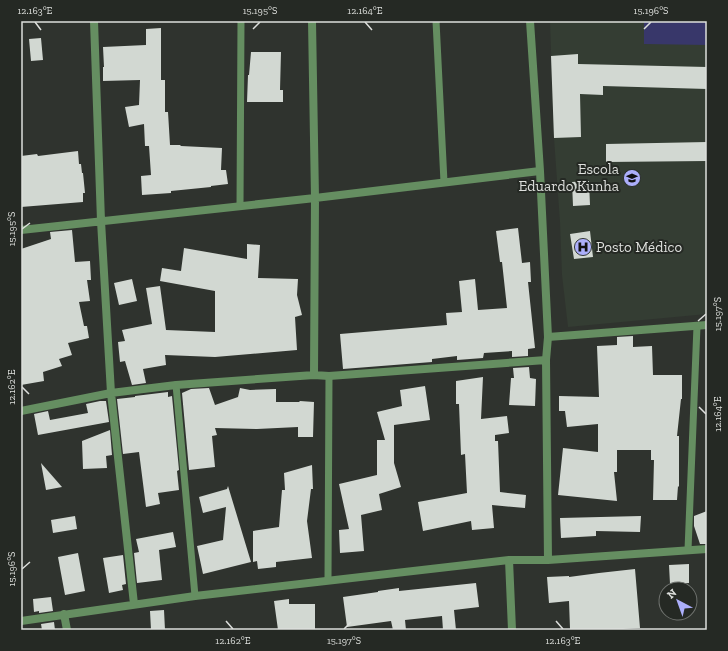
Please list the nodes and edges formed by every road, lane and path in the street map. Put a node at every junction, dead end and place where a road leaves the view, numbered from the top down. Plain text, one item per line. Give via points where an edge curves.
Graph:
1 (94, 21) edge
2 (240, 21) edge
3 (312, 21) edge
4 (436, 21) edge
5 (530, 21) edge
6 (540, 171) junction
7 (444, 182) junction
8 (315, 198) junction
9 (240, 206) junction
10 (101, 221) junction
11 (21, 230) edge
12 (707, 325) edge
13 (697, 326) junction
14 (548, 337) junction
15 (546, 360) junction
16 (314, 375) junction
17 (329, 376) junction
18 (176, 385) junction
19 (111, 393) junction
20 (21, 411) edge
21 (707, 549) edge
22 (688, 550) junction
23 (509, 560) junction
24 (548, 560) junction
25 (328, 580) junction
26 (195, 596) junction
27 (134, 604) junction
28 (64, 614) junction
29 (21, 620) edge
30 (67, 630) edge
31 (512, 630) edge

1 - 10 street
2 - 9 lane
3 - 8 street
4 - 7 lane
5 - 6 street
6 - 7 street
6 - 14 street
7 - 8 street
8 - 9 street
8 - 16 street
9 - 10 street
10 - 11 street
10 - 19 street
12 - 13 street
13 - 14 street
13 - 22 lane
14 - 15 street
15 - 17 street
15 - 24 street
16 - 17 street
16 - 18 street
17 - 25 lane
18 - 19 street
18 - 26 lane
19 - 20 street
19 - 27 street
21 - 22 street
22 - 24 street
23 - 24 street
23 - 25 street
23 - 31 street
25 - 26 street
26 - 27 street
27 - 28 street
28 - 29 street
28 - 30 street

